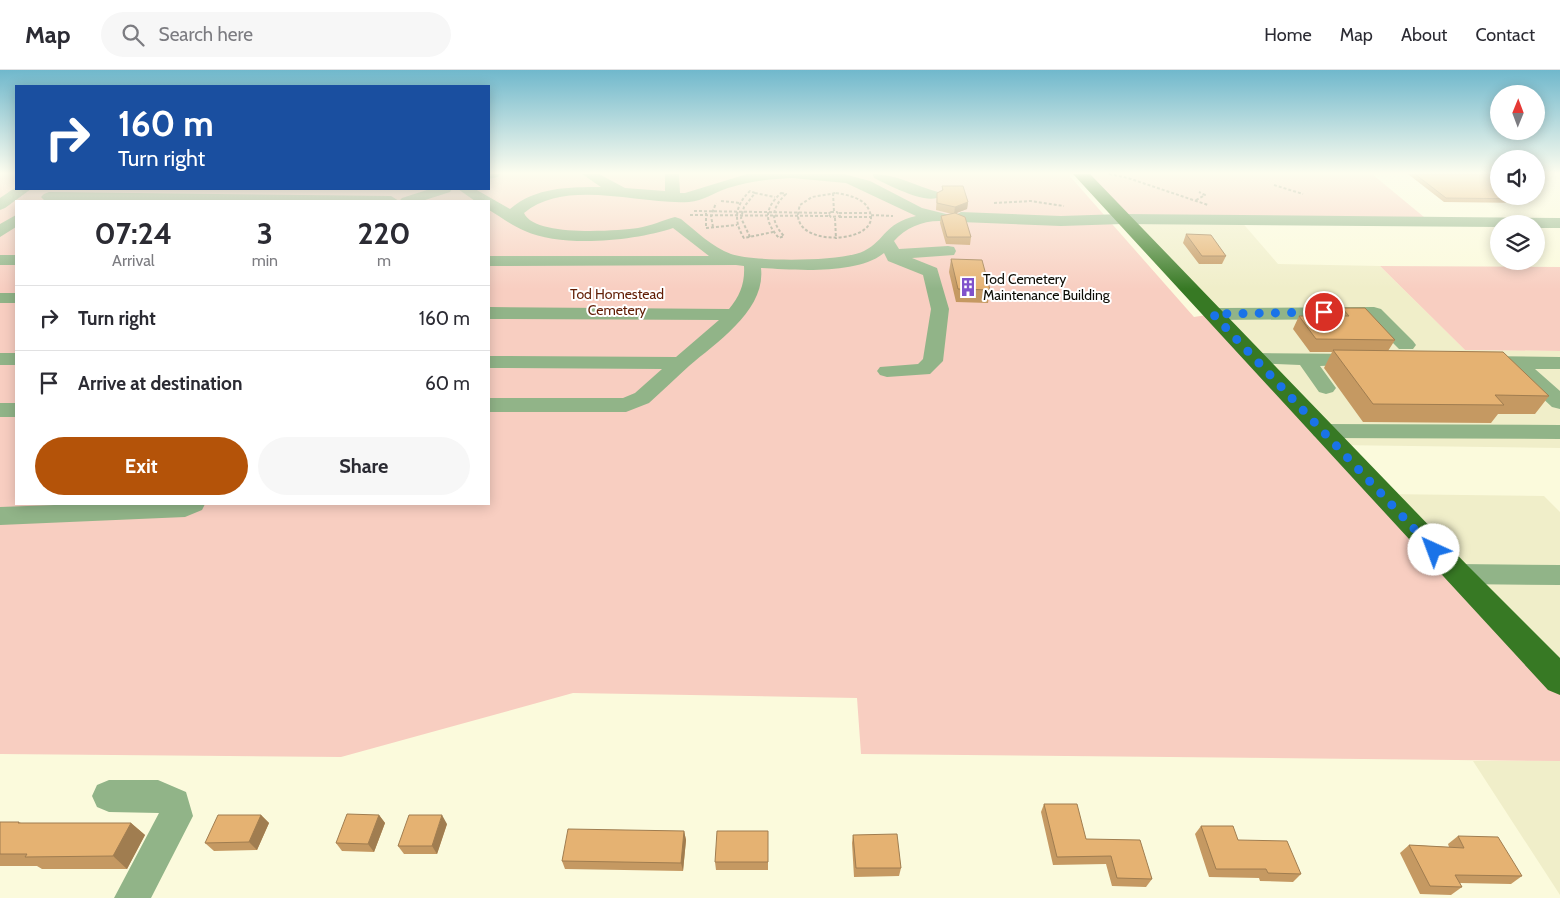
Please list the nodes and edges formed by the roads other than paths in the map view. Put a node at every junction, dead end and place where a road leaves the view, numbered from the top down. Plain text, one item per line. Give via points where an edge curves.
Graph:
1 (504, 213) edge
2 (516, 213) edge
3 (669, 213) edge
4 (681, 213) edge
5 (889, 213) edge
6 (924, 213) edge
7 (1117, 213) edge
8 (955, 217) junction
9 (1122, 218) junction
10 (519, 222) junction
11 (1560, 223) edge
12 (563, 234) junction
13 (587, 234) junction
14 (894, 235) junction
15 (948, 251) dead end
16 (0, 260) edge
17 (15, 260) edge
18 (490, 261) edge
19 (507, 261) junction
20 (576, 261) junction
21 (746, 262) junction
22 (841, 262) junction
23 (909, 264) junction
24 (0, 298) edge
25 (15, 298) edge
26 (490, 313) edge
27 (1213, 314) junction
28 (734, 315) junction
29 (1406, 345) dead end
30 (0, 359) edge
31 (1255, 359) junction
32 (15, 360) edge
33 (1306, 360) junction
34 (1420, 361) edge
35 (490, 362) edge
36 (1459, 362) edge
37 (680, 363) junction
38 (1516, 363) junction
39 (1560, 363) edge
40 (887, 371) dead end
41 (1560, 402) edge
42 (490, 405) edge
43 (1298, 405) junction
44 (0, 410) edge
45 (15, 410) edge
46 (1322, 431) junction
47 (1560, 432) edge
48 (191, 505) edge
49 (0, 516) edge
50 (1457, 574) junction
51 (1560, 575) edge
52 (1560, 680) edge
53 (109, 796) dead end
54 (132, 898) edge

1 - 10 street
2 - 10 street
3 - 13 street via 636,233
4 - 21 street via 724,257
5 - 14 street
6 - 8 street
7 - 9 main road
8 - 9 street via 1002,220
8 - 14 street
9 - 11 street
9 - 27 main road
10 - 12 street via 536,231
12 - 13 street
12 - 19 street
13 - 20 street
14 - 15 street
14 - 22 street via 866,257
14 - 23 street
16 - 17 street
18 - 19 street
19 - 20 street
20 - 21 street
21 - 22 street
21 - 28 street via 756,273 745,301
22 - 23 street
23 - 40 street via 931,272 939,302 933,361 923,370
24 - 25 street
26 - 28 street
27 - 29 street via 1374,313
27 - 31 main road
28 - 37 street
30 - 32 street
31 - 33 street
31 - 43 main road
33 - 34 street
33 - 43 street via 1326,390 1324,399
35 - 37 street
36 - 38 street
37 - 42 street via 642,398 626,405
38 - 39 street
38 - 41 street
43 - 46 main road
44 - 45 street
46 - 47 street
46 - 50 main road
48 - 49 street via 185,508
50 - 51 street
50 - 52 main road
53 - 54 street via 158,796 174,803 176,816

